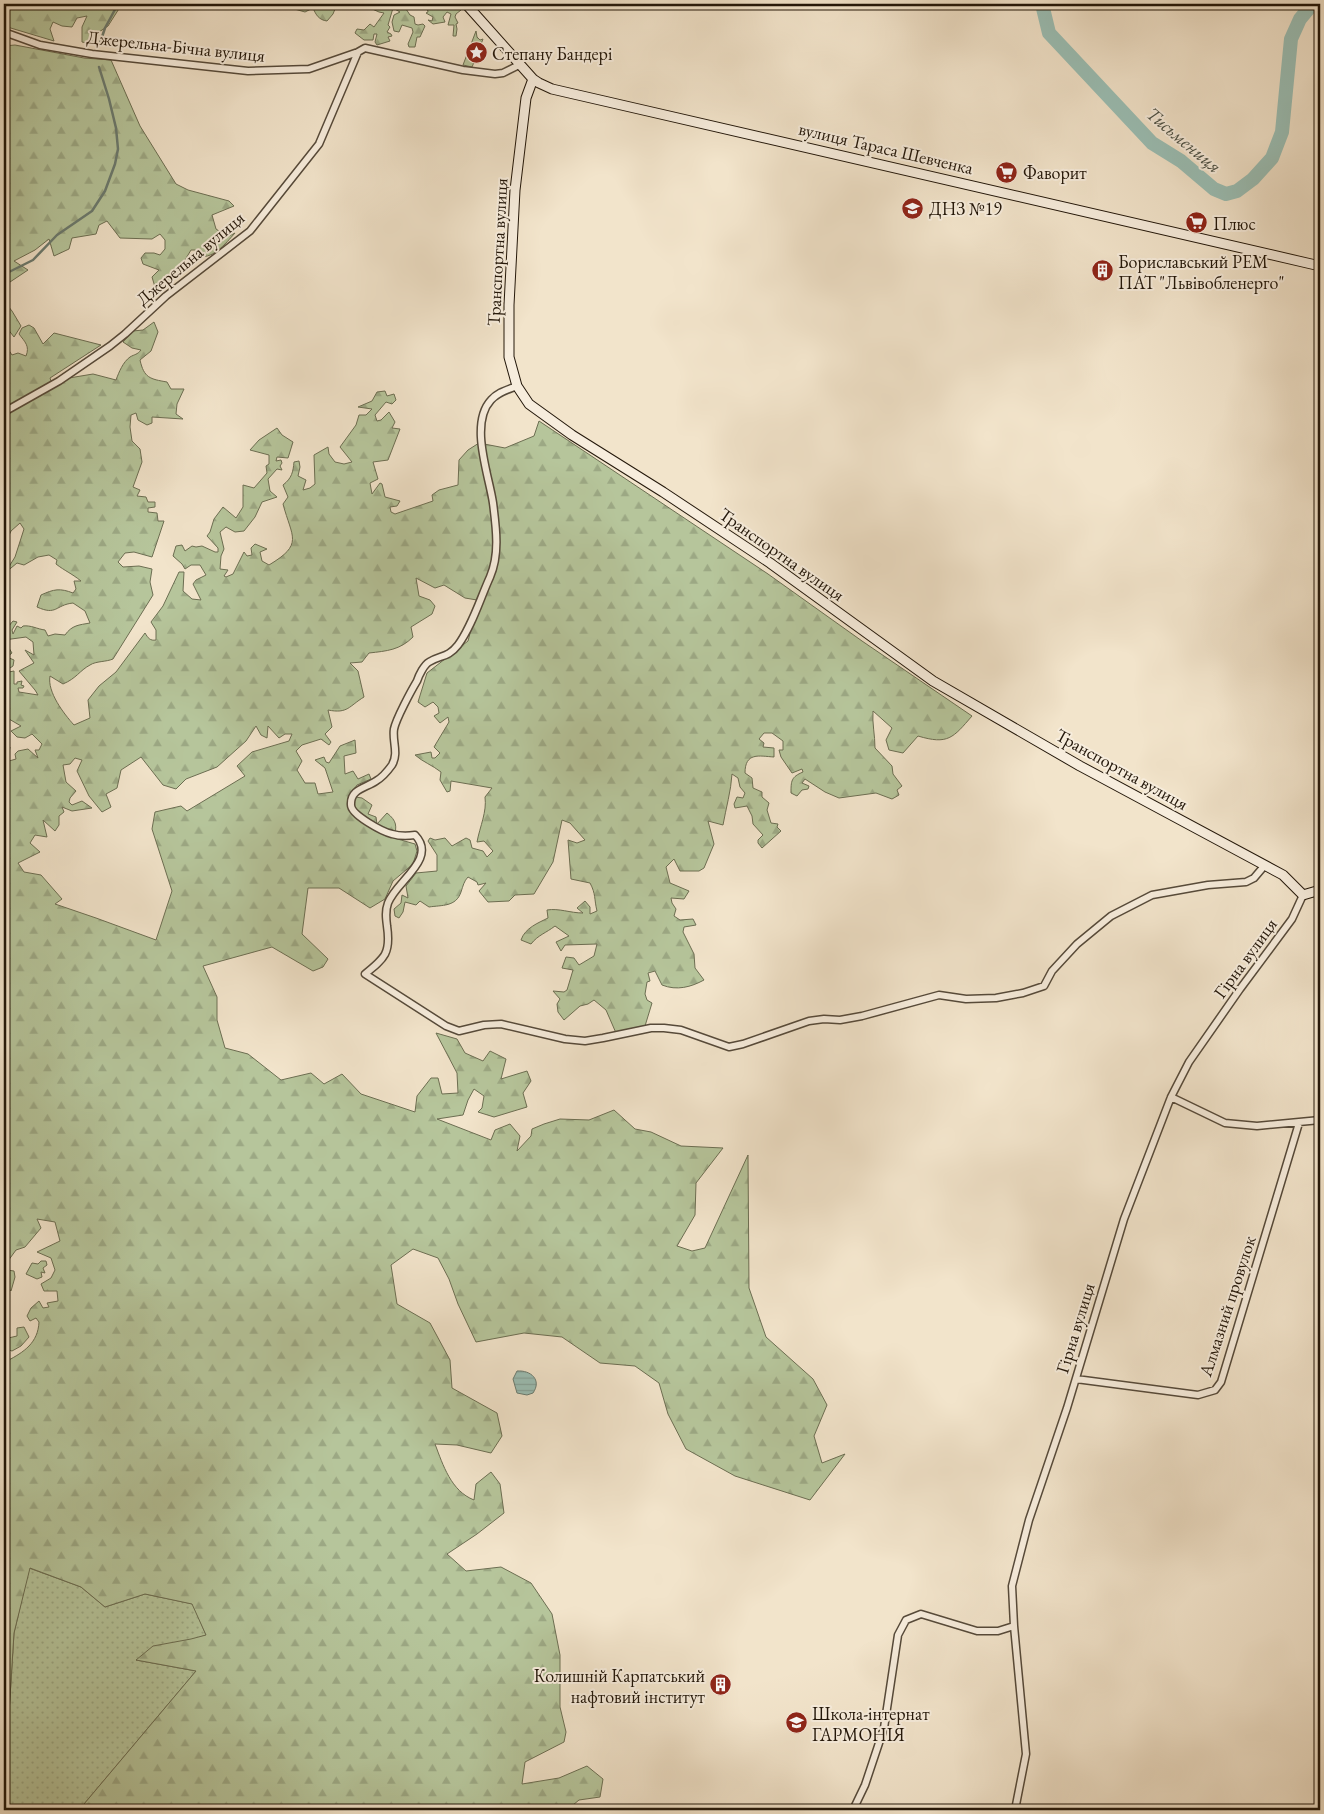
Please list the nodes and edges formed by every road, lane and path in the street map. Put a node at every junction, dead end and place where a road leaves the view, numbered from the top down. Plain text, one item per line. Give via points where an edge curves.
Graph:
1 (466, 4) edge
2 (4, 32) edge
3 (358, 52) junction
4 (520, 65) junction
5 (533, 79) junction
6 (1320, 266) edge
7 (517, 386) junction
8 (4, 412) edge
9 (1265, 865) junction
10 (1320, 890) edge
11 (1303, 895) junction
12 (1171, 1097) junction
13 (1320, 1120) edge
14 (1299, 1123) junction
15 (1076, 1379) junction
16 (1014, 1626) junction
17 (853, 1810) edge
18 (1015, 1810) edge

1 - 4 street
2 - 3 street, Джерельна-Бічна вулиця via 40,45 92,54 248,71 309,69
3 - 4 street, Джерельна-Бічна вулиця via 365,48 495,74
3 - 8 street, Джерельна вулиця via 319,144 250,231 166,296 110,346 59,381
4 - 5 street
5 - 6 street, вулиця Тараса Шевченка via 566,92
5 - 7 street, Транспортна вулиця via 526,98 515,190 508,305 509,357
7 - 9 street, Транспортна вулиця via 539,413 770,564 933,681 1080,766
7 - 9 street via 499,393 489,402 480,429 493,502 494,566 457,646 444,657 428,662 417,679 394,729 396,751 387,773 376,782 358,789 350,804 362,818 392,834 415,835 422,848 417,865 397,887 388,903 388,951 381,962 365,974 446,1026 459,1031 501,1024 585,1041 664,1028 681,1030 729,1047 809,1021 862,1016 939,995 966,999 1023,994 1044,986 1052,971 1071,951 1111,916 1152,895 1246,882
9 - 11 street, Транспортна вулиця via 1290,880
10 - 11 street
11 - 12 street, Гірна вулиця via 1292,919 1189,1062
12 - 14 street via 1225,1123 1257,1126
12 - 15 street, Гірна вулиця via 1124,1219
13 - 14 street
14 - 15 street, Алмазний провулок via 1221,1382 1215,1390 1198,1395
15 - 16 street, Гірна вулиця via 1020,1554 1012,1586
16 - 17 street via 998,1631 977,1631 921,1614 906,1620 898,1635 884,1728
16 - 18 street, Гірна вулиця via 1026,1754

